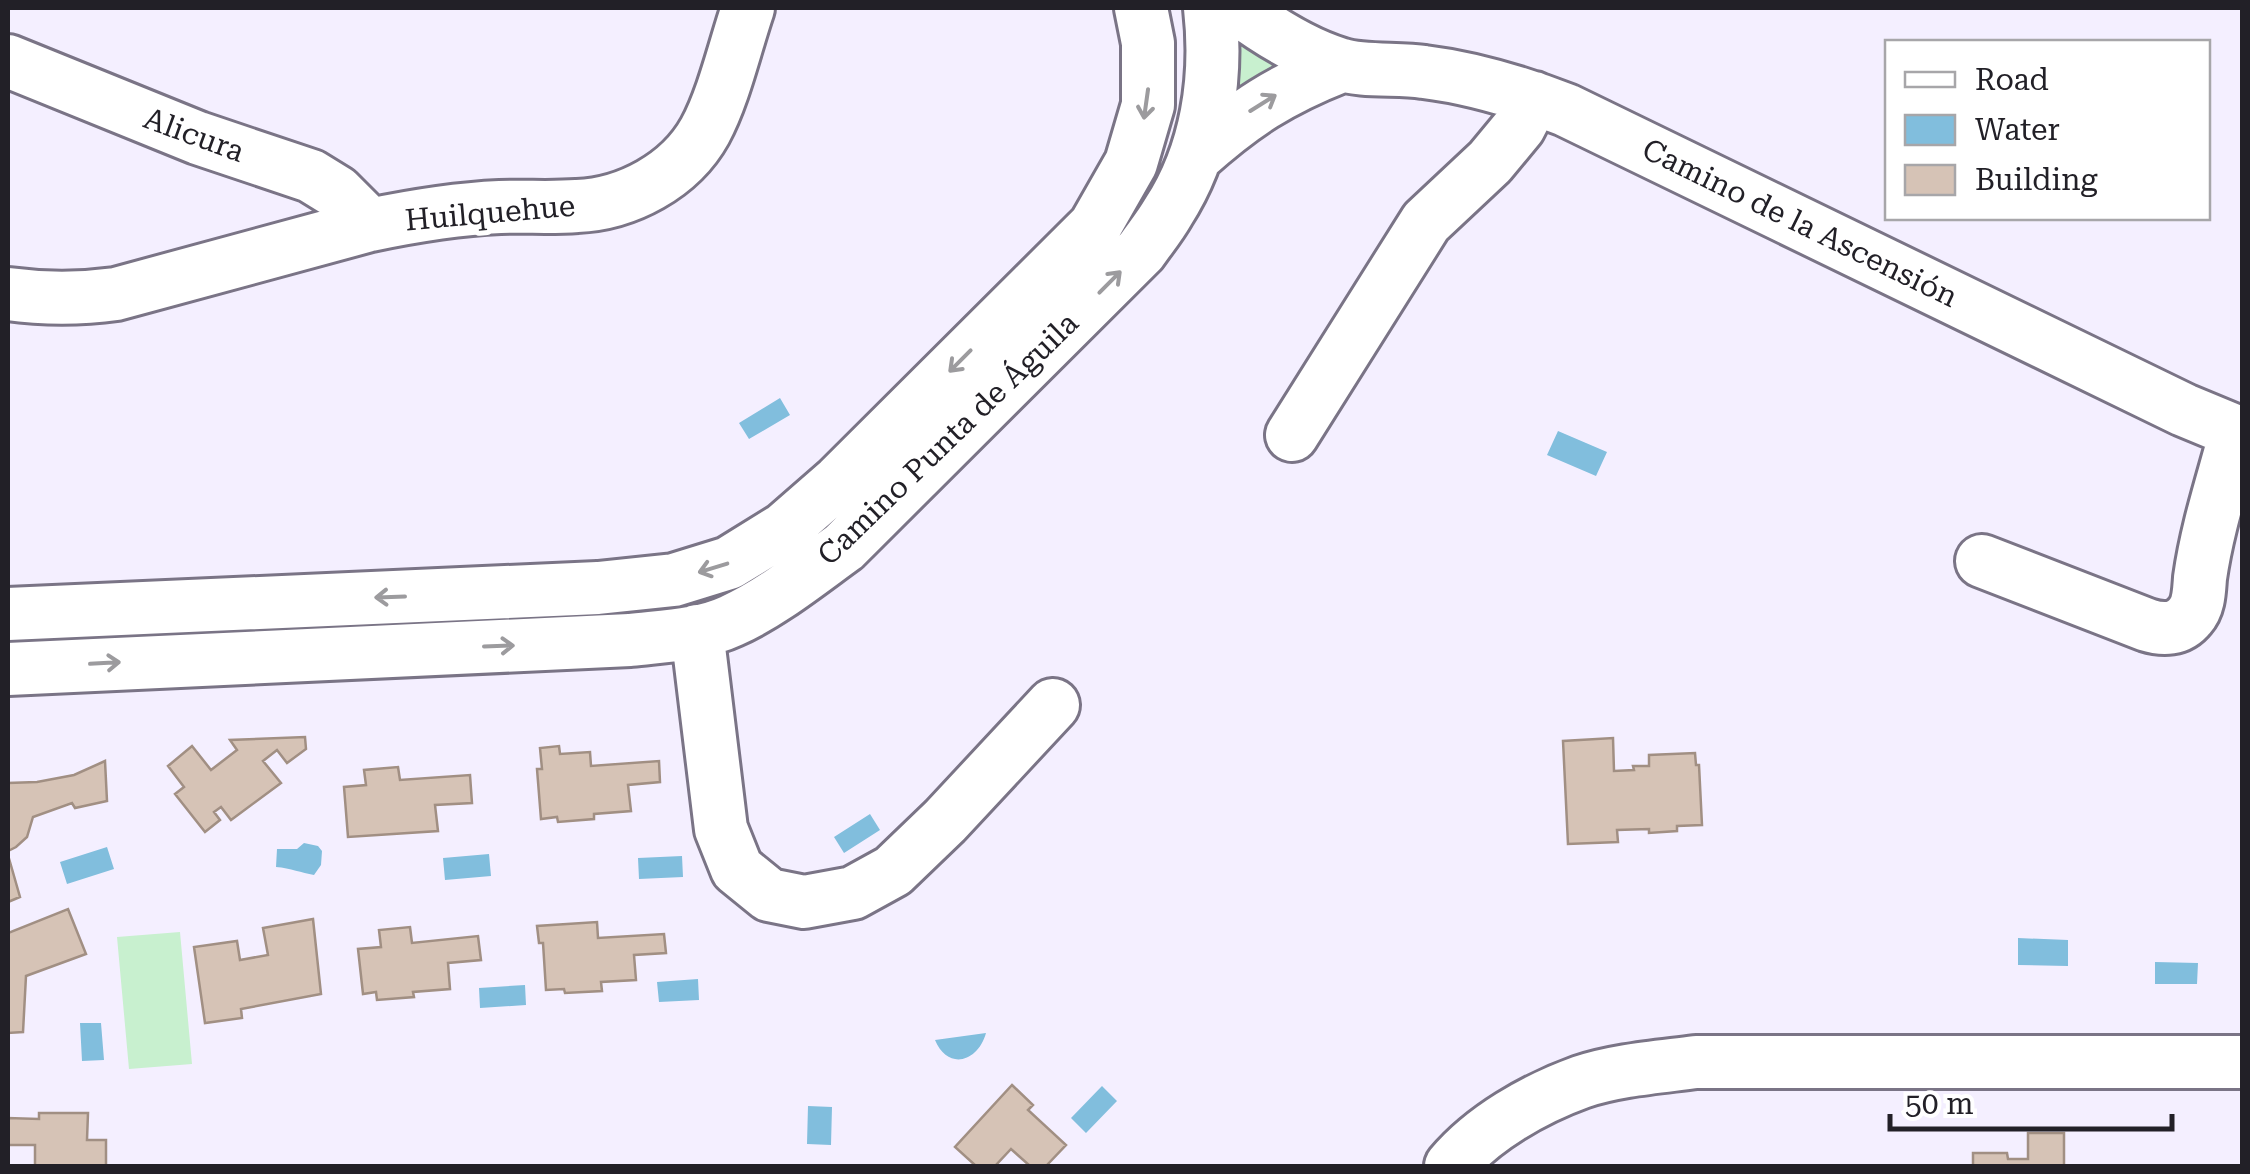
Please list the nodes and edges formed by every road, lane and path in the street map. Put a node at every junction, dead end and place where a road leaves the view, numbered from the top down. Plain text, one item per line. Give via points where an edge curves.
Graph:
1 (748, 8) edge
2 (1141, 8) edge
3 (1210, 8) edge
4 (1237, 8) edge
5 (8, 62) edge
6 (1341, 66) junction
7 (1534, 98) junction
8 (1195, 157) junction
9 (370, 224) junction
10 (8, 294) edge
11 (2239, 433) edge
12 (1292, 435) dead end
13 (1982, 561) dead end
14 (8, 614) edge
15 (697, 631) junction
16 (8, 669) edge
17 (1053, 705) dead end
18 (2242, 1062) edge
19 (1451, 1166) edge

1 - 9 street, Huilquehue via 704,131 658,180 581,206 456,210
2 -> 14 street, Camino Punta de Águila via 1148,105 1131,163 1095,226 839,481 784,529 729,563 674,580 598,588
3 - 8 street, Camino Punta de Águila via 1212,81
4 - 6 street, Camino de la Ascensión
5 - 9 street, Alicura via 310,176
6 - 7 street, Camino de la Ascensión via 1460,77
8 -> 6 street, Camino de la Ascensión via 1262,103
7 - 11 street, Camino de la Ascensión
7 - 12 street via 1490,162 1426,222
15 -> 8 street, Camino Punta de Águila via 730,622 844,548 1141,251
9 - 10 street, Huilquehue via 116,294
11 - 13 street via 2206,540 2196,606 2180,625 2158,628
16 -> 15 street, Camino Punta de Águila via 630,640
15 - 17 street via 721,828 737,869 769,895 804,902 853,893 893,871
18 - 19 street via 1696,1062 1640,1069 1582,1082 1533,1103

